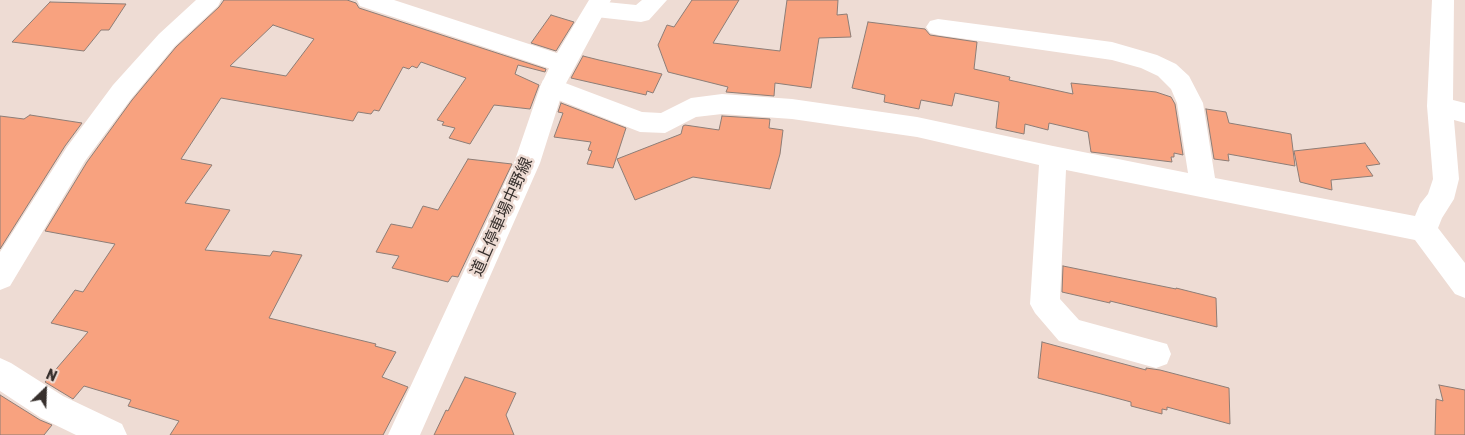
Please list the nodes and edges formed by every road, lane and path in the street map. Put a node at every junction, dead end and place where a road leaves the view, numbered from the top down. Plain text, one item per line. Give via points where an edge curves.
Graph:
1 (210, 0) edge
2 (368, 0) edge
3 (656, 0) edge
4 (1443, 0) edge
5 (598, 4) edge
6 (938, 27) dead end
7 (558, 75) junction
8 (1440, 106) junction
9 (1465, 113) edge
10 (1053, 157) junction
11 (1203, 186) junction
12 (1423, 230) junction
13 (0, 277) edge
14 (1465, 285) edge
15 (1156, 354) dead end
16 (0, 373) edge
17 (111, 435) edge
18 (404, 435) edge

1 - 13 street via 168,40 122,92 76,154
2 - 7 street
3 - 5 street via 641,14
4 - 8 street
5 - 7 street, 道上停車場中野線
6 - 11 street via 1112,51 1168,70 1180,83 1190,103
7 - 10 street via 640,122 665,124 691,108 722,104 792,109 917,127
7 - 18 street, 道上停車場中野線 via 527,163
8 - 9 street
8 - 12 street via 1446,179 1440,199 1430,212
10 - 11 street
10 - 15 street via 1045,304 1070,331
11 - 12 street
12 - 14 street
16 - 17 street via 52,407

